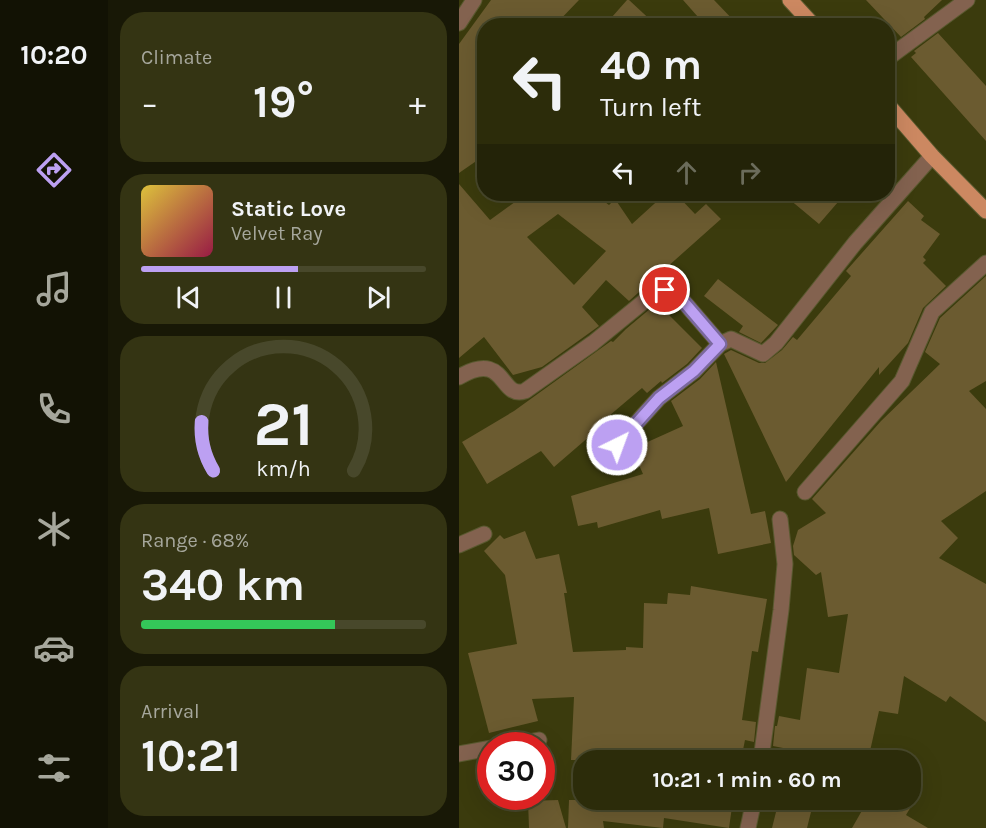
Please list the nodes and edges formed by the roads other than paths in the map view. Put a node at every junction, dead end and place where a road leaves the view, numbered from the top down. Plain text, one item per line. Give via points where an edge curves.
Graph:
1 (474, 0) edge
2 (790, 0) edge
3 (967, 0) edge
4 (807, 18) edge
5 (459, 23) edge
6 (895, 53) edge
7 (895, 113) edge
8 (932, 156) junction
9 (895, 198) edge
10 (892, 201) edge
11 (986, 211) edge
12 (986, 263) edge
13 (720, 344) junction
14 (459, 377) edge
15 (603, 460) dead end
16 (805, 492) dead end
17 (780, 519) dead end
18 (484, 534) dead end
19 (459, 545) edge
20 (762, 750) edge
21 (477, 751) edge
22 (459, 754) edge
23 (752, 810) edge
24 (748, 828) edge

1 - 5 street
2 - 4 main road
3 - 6 street
7 - 8 main road
8 - 9 street
8 - 11 main road
10 - 13 street via 776,344 763,354 731,339
12 - 16 street via 931,312 902,381
13 - 14 street via 678,295 665,290 653,294 525,391 513,392 493,370 485,368
13 - 15 street via 659,398
17 - 20 street via 785,564
18 - 19 street
21 - 22 street
23 - 24 street

